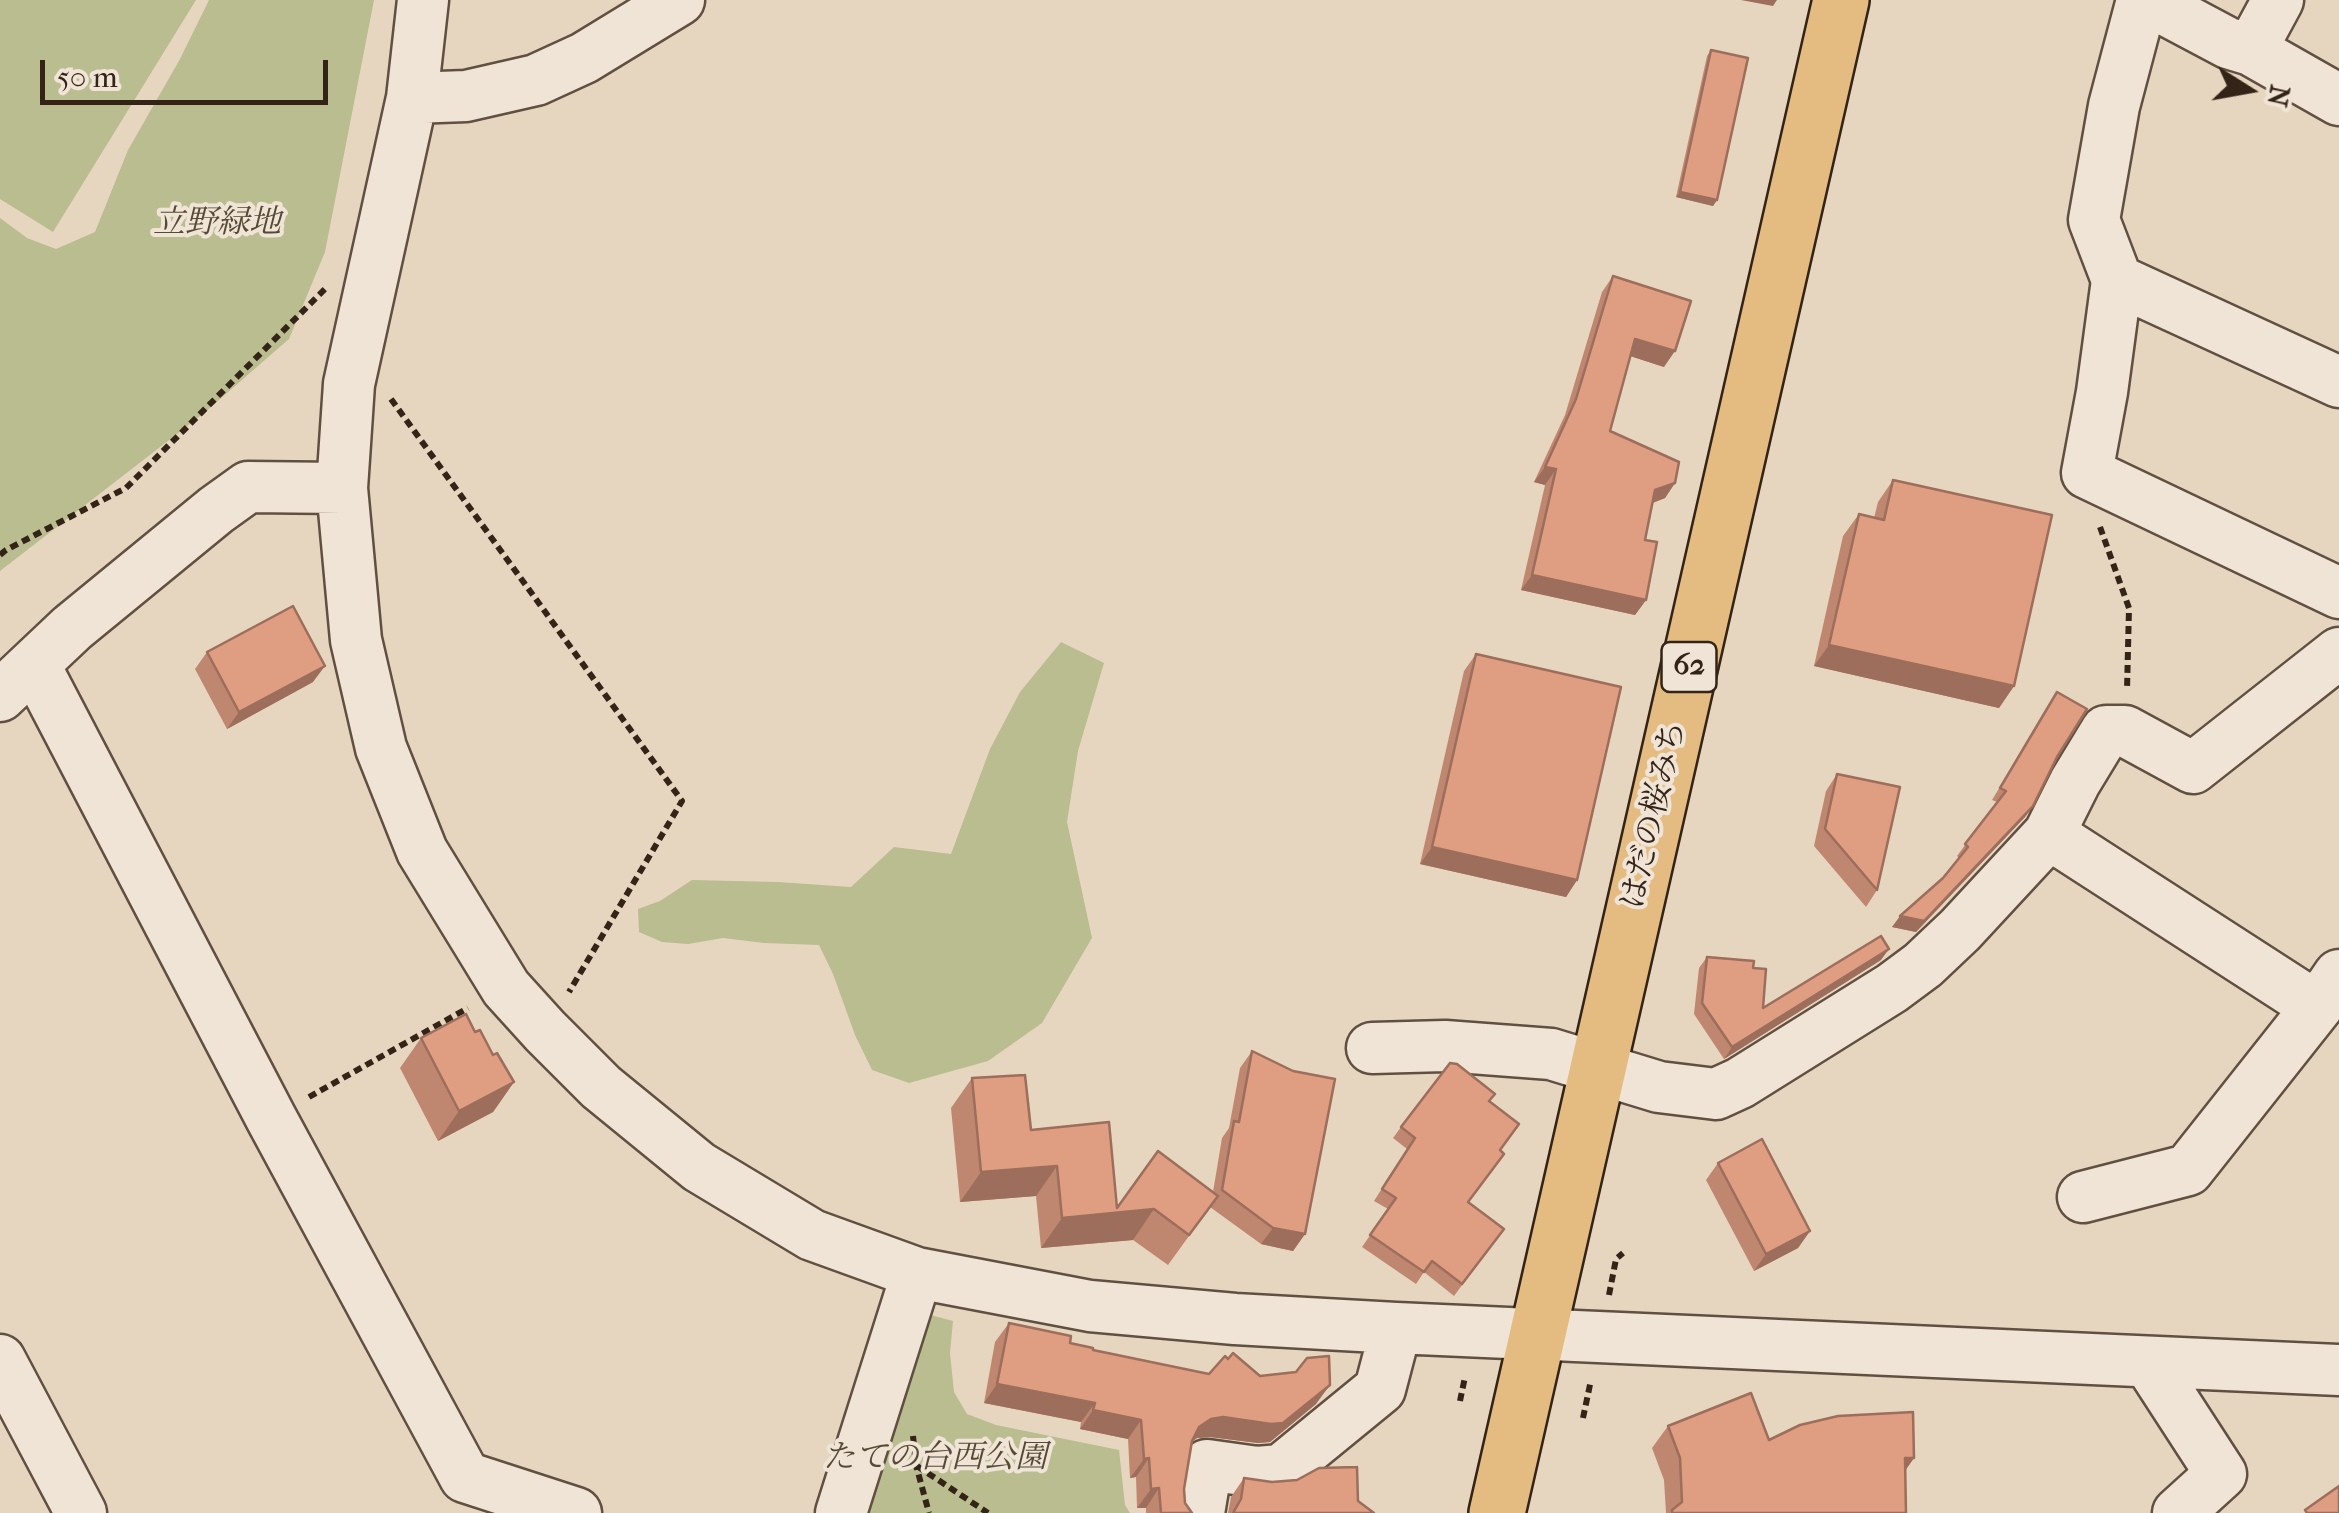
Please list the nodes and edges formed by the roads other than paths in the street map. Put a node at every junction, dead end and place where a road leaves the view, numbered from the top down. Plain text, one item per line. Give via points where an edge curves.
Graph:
1 (423, 0) edge
2 (679, 0) edge
3 (1841, 0) edge
4 (2144, 0) edge
5 (2278, 0) edge
6 (2251, 50) junction
7 (412, 98) junction
8 (2339, 100) edge
9 (2117, 280) junction
10 (2339, 382) edge
11 (342, 488) junction
12 (2339, 593) edge
13 (2334, 667) edge
14 (17, 680) edge
15 (2049, 834) junction
16 (2328, 991) edge
17 (1372, 1048) dead end
18 (1598, 1068) junction
19 (2084, 1197) dead end
20 (916, 1273) junction
21 (1396, 1328) junction
22 (1538, 1335) junction
23 (0, 1360) edge
24 (2149, 1363) junction
25 (2339, 1370) edge
26 (460, 1495) edge
27 (81, 1513) edge
28 (576, 1513) edge
29 (840, 1513) edge
30 (1199, 1513) edge
31 (1497, 1513) edge
32 (2178, 1513) edge

1 - 7 street
2 - 7 street via 536,80 466,96
3 - 18 main road, はだの桜みち / 62
4 - 6 street
4 - 9 street via 2114,106 2094,220
5 - 6 street
6 - 8 street
7 - 11 street via 349,384
9 - 10 street
9 - 12 street via 2087,473
11 - 14 street via 248,486
11 - 20 street via 356,640 382,748 422,851 506,988 601,1087 699,1167 812,1236
13 - 15 street via 2194,768 2125,731 2106,731
14 - 26 street via 271,1118
15 - 16 street
15 - 18 street via 1923,964 1740,1084 1716,1094 1660,1087
16 - 19 street via 2188,1170
17 - 18 street via 1551,1054
18 - 22 main road, はだの桜みち / 62
20 - 21 street via 1090,1306
20 - 29 street
21 - 22 street
21 - 30 street via 1380,1390 1281,1470 1207,1465
22 - 24 street
22 - 31 main road, はだの桜みち / 62
23 - 27 street
24 - 25 street
24 - 32 street via 2221,1474
26 - 28 street

